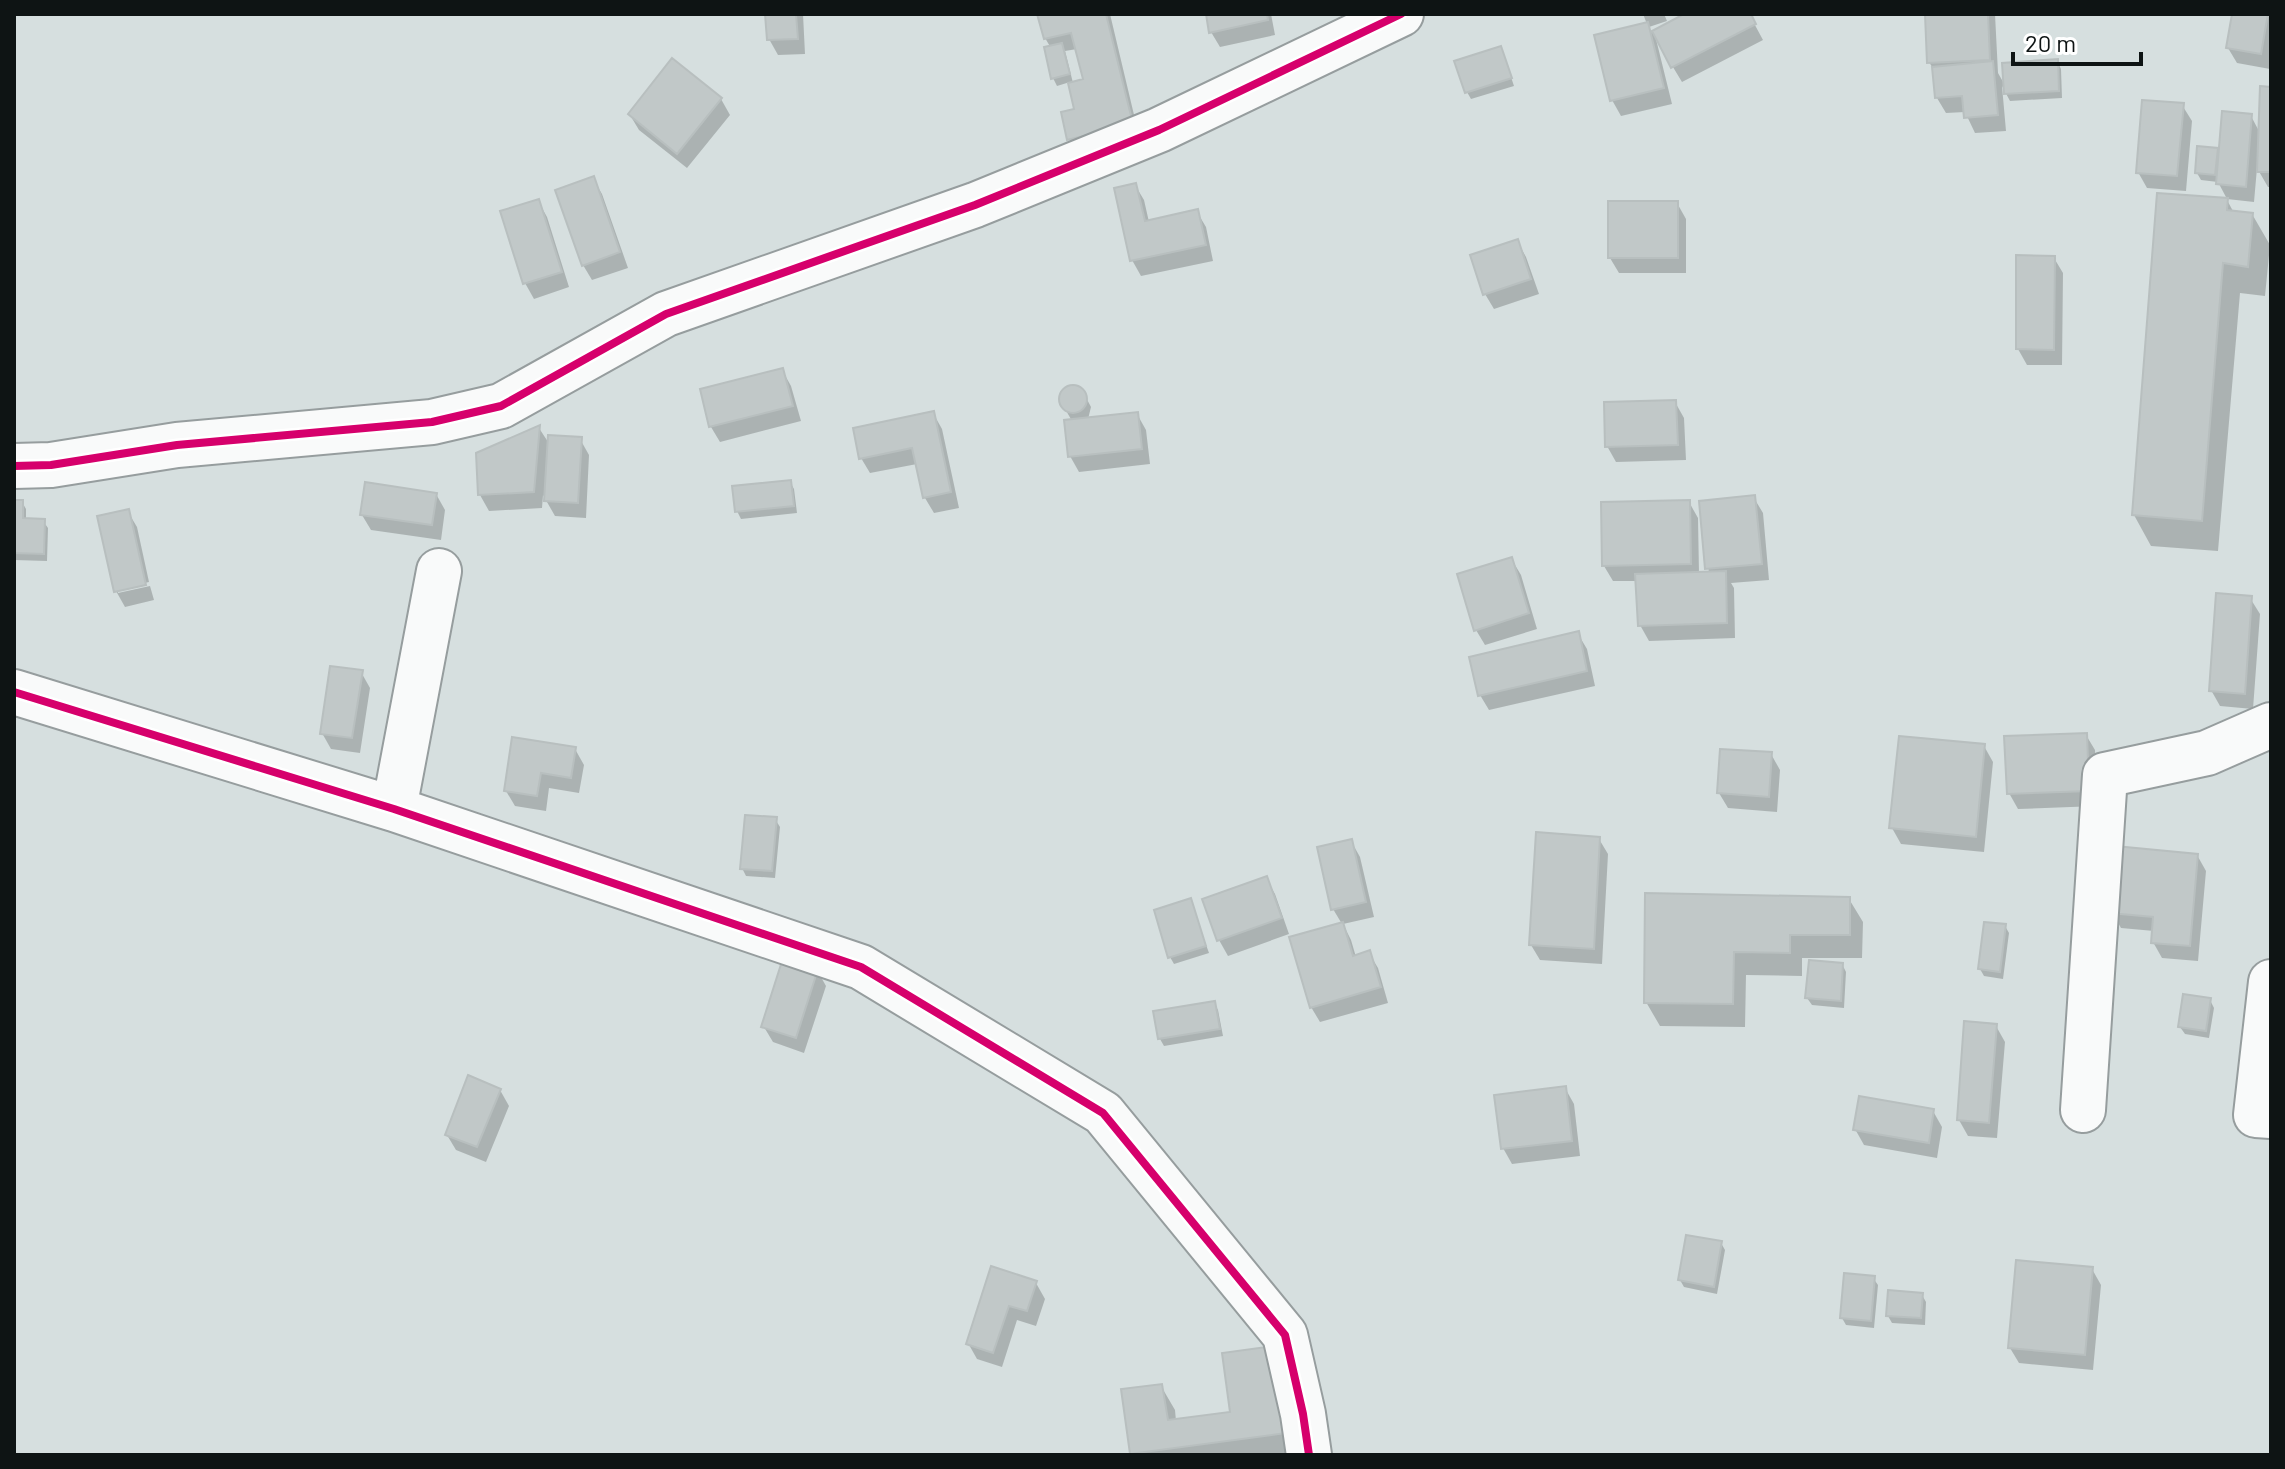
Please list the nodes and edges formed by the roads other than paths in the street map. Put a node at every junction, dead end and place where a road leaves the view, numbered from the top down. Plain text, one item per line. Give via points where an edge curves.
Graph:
1 (1401, 14) edge
2 (14, 466) edge
3 (439, 571) dead end
4 (14, 692) edge
5 (2271, 725) edge
6 (394, 809) junction
7 (2271, 982) edge
8 (2083, 1110) dead end
9 (2271, 1116) edge
10 (1309, 1455) edge

1 - 2 street via 1159,130 975,205 666,314 501,406 432,422
3 - 6 street
4 - 6 street
5 - 8 street via 2207,753 2105,775
6 - 10 street via 861,967 1103,1113 1285,1335
7 - 9 street via 2256,1115

